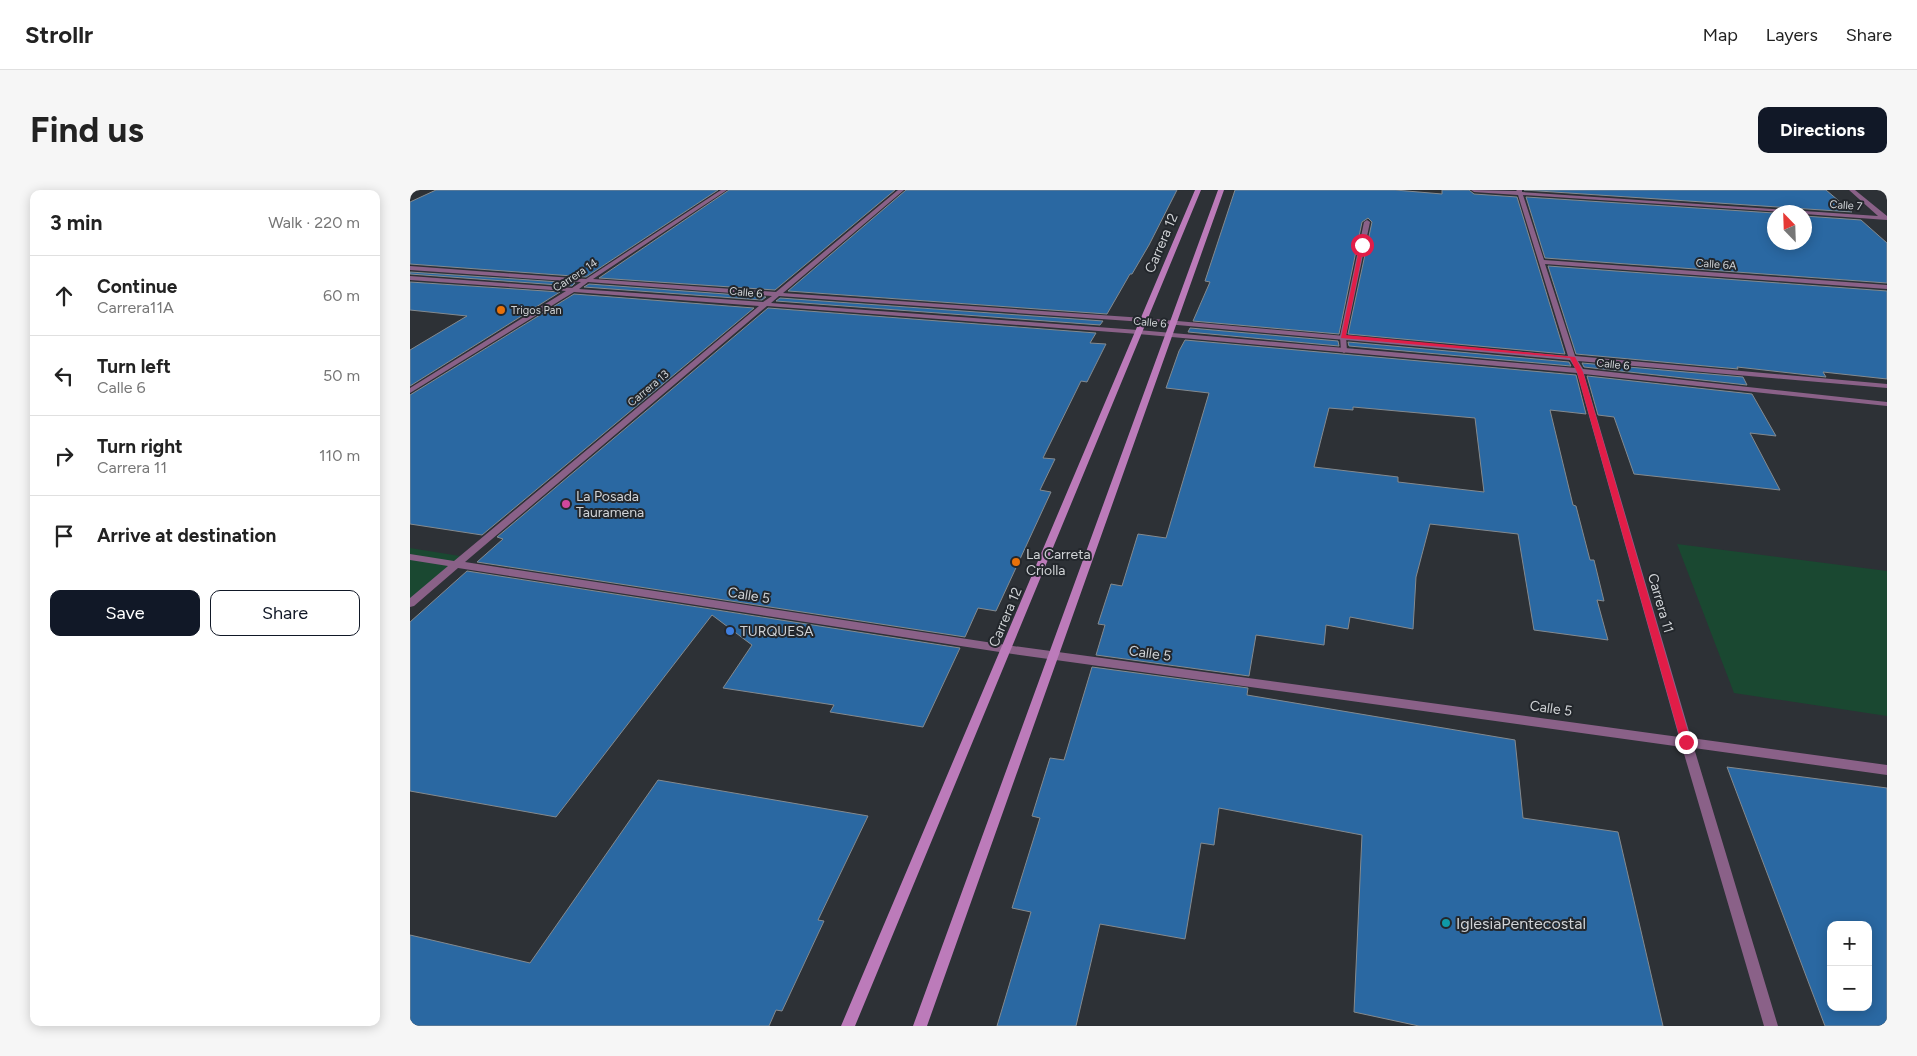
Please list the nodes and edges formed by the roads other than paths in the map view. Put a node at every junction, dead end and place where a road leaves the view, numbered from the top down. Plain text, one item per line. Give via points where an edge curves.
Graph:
1 (724, 190) edge
2 (901, 190) edge
3 (1198, 190) edge
4 (1221, 190) edge
5 (1474, 190) edge
6 (1852, 190) edge
7 (1519, 192) edge
8 (1886, 219) edge
9 (1367, 222) dead end
10 (1543, 262) junction
11 (410, 268) edge
12 (410, 278) edge
13 (584, 282) junction
14 (1887, 287) edge
15 (573, 290) junction
16 (776, 295) junction
17 (764, 305) junction
18 (1144, 320) junction
19 (1174, 322) junction
20 (1138, 332) junction
21 (1169, 335) junction
22 (1343, 336) junction
23 (1344, 351) junction
24 (1572, 357) junction
25 (1580, 372) junction
26 (1887, 386) edge
27 (410, 391) edge
28 (1887, 404) edge
29 (410, 557) edge
30 (455, 565) junction
31 (410, 603) edge
32 (1006, 649) junction
33 (1054, 655) junction
34 (1686, 742) junction
35 (1887, 770) edge
36 (848, 1026) edge
37 (920, 1026) edge
38 (1771, 1026) edge

1 - 13 street, Carrera 14
2 - 16 street, Carrera 13
3 - 18 street, Carrera 12
4 - 19 street
5 - 7 street, Calle 7
6 - 8 street
7 - 8 street, Calle 7
7 - 10 street, Carrera 11
9 - 22 street
10 - 14 street, Calle 6A
10 - 24 street, Carrera 11
11 - 13 street, Calle 6
12 - 15 street, Calle 6
13 - 15 street, Carrera 14
13 - 16 street, Calle 6
15 - 17 street, Calle 6
15 - 27 street, Carrera 14
16 - 17 street, Carrera 13
16 - 18 street, Calle 6
17 - 20 street, Calle 6
17 - 30 street, Carrera 13
18 - 19 street, Calle 6
18 - 20 street, Carrera 12
19 - 21 street
19 - 22 street, Calle 6
20 - 21 street, Calle 6
20 - 32 street, Carrera 12
21 - 23 street, Calle 6
21 - 33 street
22 - 23 street
22 - 24 street, Calle 6
23 - 25 street, Calle 6
24 - 25 street, Carrera 11
24 - 26 street, Calle 6
25 - 28 street, Calle 6
25 - 34 street, Carrera 11
29 - 30 street, Calle 5
30 - 31 street, Carrera 13
30 - 32 street, Calle 5
32 - 33 street, Calle 5
32 - 36 street, Carrera 12
33 - 34 street, Calle 5
33 - 37 street
34 - 35 street, Calle 5
34 - 38 street, Carrera 11

